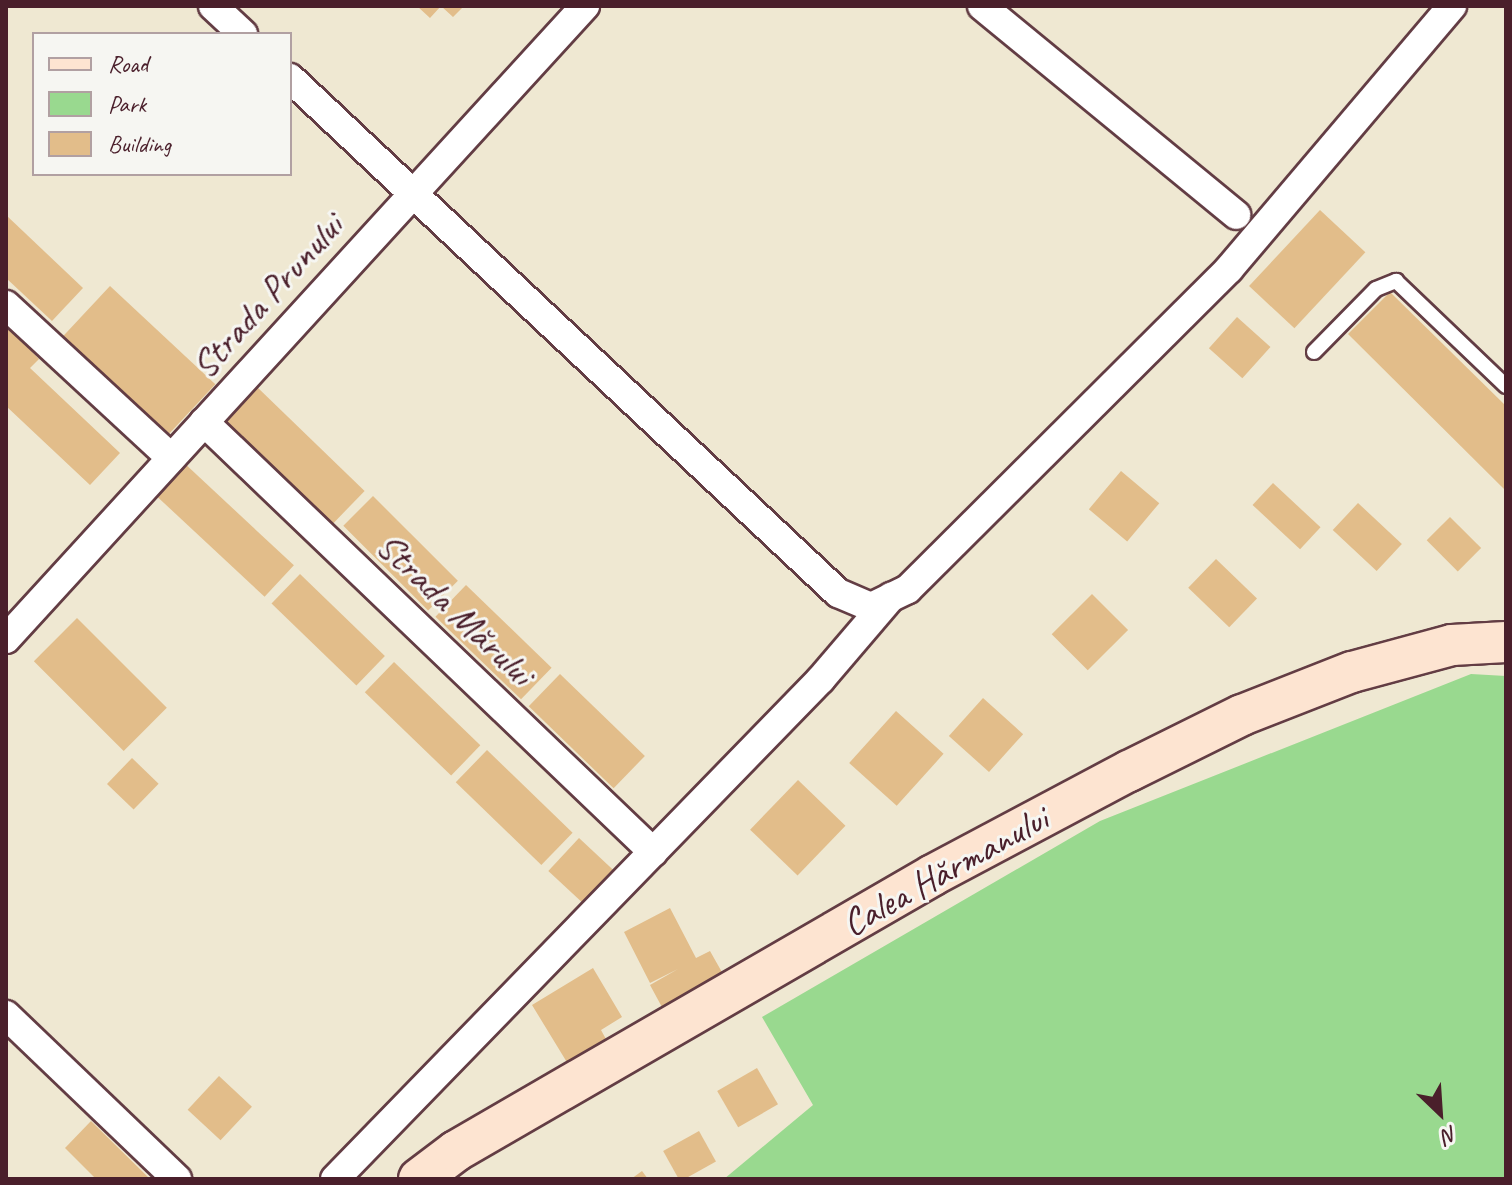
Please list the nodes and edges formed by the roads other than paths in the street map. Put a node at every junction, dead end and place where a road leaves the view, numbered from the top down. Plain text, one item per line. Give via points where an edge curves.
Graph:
1 (213, 6) edge
2 (585, 6) edge
3 (982, 6) edge
4 (1452, 6) edge
5 (241, 32) edge
6 (292, 80) edge
7 (412, 192) junction
8 (1236, 215) dead end
9 (6, 305) edge
10 (1314, 352) dead end
11 (1506, 386) edge
12 (204, 422) junction
13 (171, 458) junction
14 (891, 597) junction
15 (6, 639) edge
16 (1506, 642) edge
17 (653, 852) junction
18 (6, 1015) edge
19 (177, 1179) edge
20 (335, 1179) edge
21 (419, 1179) edge

1 - 5 street
2 - 7 street, Strada Prunului
3 - 8 street
4 - 14 street via 1229,269 1057,446 908,589
6 - 7 street
7 - 12 street, Strada Prunului
7 - 14 street via 838,593 871,607
9 - 13 street
10 - 11 lane via 1376,289 1396,281
12 - 13 street, Strada Prunului
12 - 17 street, Strada Mărului
13 - 15 street, Strada Prunului
14 - 17 street via 821,679
16 - 21 main road, Calea Hărmanului via 1452,645 1352,672 1242,715 933,875 468,1144
17 - 20 street
18 - 19 street

